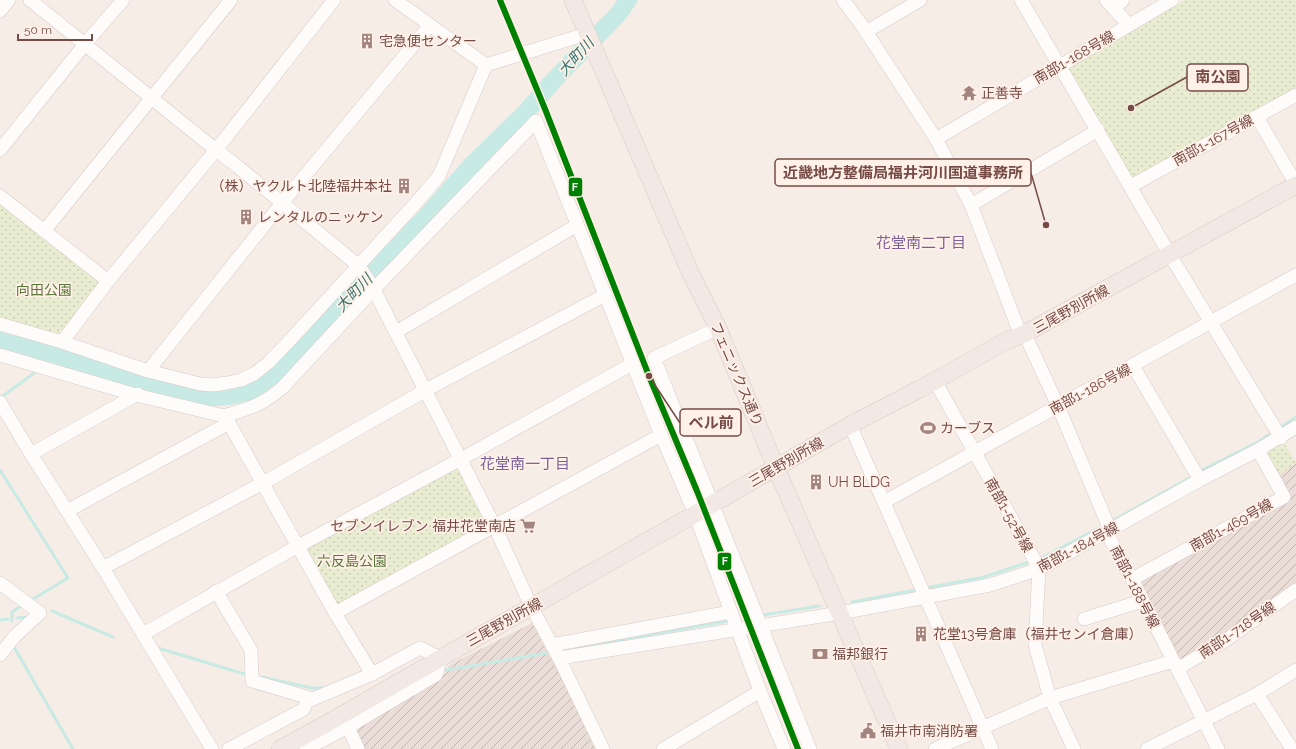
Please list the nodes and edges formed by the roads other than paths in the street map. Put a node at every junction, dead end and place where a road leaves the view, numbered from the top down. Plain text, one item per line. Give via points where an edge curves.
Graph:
1 (9, 0) edge
2 (30, 0) edge
3 (123, 0) edge
4 (231, 0) edge
5 (334, 0) edge
6 (395, 0) edge
7 (573, 0) edge
8 (843, 0) edge
9 (920, 0) edge
10 (1020, 0) edge
11 (1172, 0) edge
12 (1114, 3) edge
13 (0, 11) edge
14 (1129, 25) junction
15 (430, 26) junction
16 (866, 32) junction
17 (586, 34) junction
18 (85, 44) junction
19 (486, 65) junction
20 (1059, 66) junction
21 (1296, 95) edge
22 (152, 98) junction
23 (1257, 117) junction
24 (1098, 130) junction
25 (936, 139) junction
26 (0, 150) edge
27 (216, 150) junction
28 (1296, 185) edge
29 (1131, 186) junction
30 (0, 196) edge
31 (282, 203) junction
32 (971, 205) junction
33 (577, 225) junction
34 (44, 231) junction
35 (1170, 254) junction
36 (360, 268) junction
37 (1294, 279) edge
38 (108, 281) junction
39 (372, 286) junction
40 (605, 295) junction
41 (1211, 322) junction
42 (0, 324) edge
43 (718, 328) junction
44 (396, 332) junction
45 (1024, 334) junction
46 (62, 342) junction
47 (0, 355) edge
48 (632, 364) junction
49 (1133, 366) junction
50 (148, 371) junction
51 (935, 381) junction
52 (426, 390) junction
53 (138, 394) junction
54 (0, 402) edge
55 (1058, 406) junction
56 (227, 419) junction
57 (850, 425) junction
58 (1296, 428) edge
59 (661, 435) junction
60 (1280, 438) junction
61 (1258, 450) junction
62 (974, 452) junction
63 (31, 454) junction
64 (461, 459) junction
65 (776, 468) junction
66 (1200, 480) junction
67 (263, 483) junction
68 (884, 502) junction
69 (712, 504) junction
70 (67, 512) junction
71 (695, 514) junction
72 (494, 525) junction
73 (1109, 531) junction
74 (298, 546) junction
75 (103, 568) junction
76 (1038, 568) junction
77 (1132, 579) junction
78 (0, 583) edge
79 (1296, 590) edge
80 (216, 591) junction
81 (925, 597) junction
82 (1142, 601) junction
83 (532, 606) junction
84 (730, 612) junction
85 (335, 613) junction
86 (840, 613) junction
87 (1084, 619) dead end
88 (760, 625) junction
89 (737, 630) junction
90 (143, 634) junction
91 (552, 645) junction
92 (0, 655) edge
93 (441, 658) junction
94 (559, 658) junction
95 (1175, 665) junction
96 (1296, 670) edge
97 (372, 674) junction
98 (760, 691) junction
99 (1257, 694) junction
100 (1050, 698) junction
101 (313, 699) junction
102 (1204, 721) junction
103 (348, 727) junction
104 (982, 728) junction
105 (1292, 743) edge
106 (1154, 748) edge
107 (212, 749) edge
108 (229, 749) edge
109 (280, 749) edge
110 (306, 749) edge
111 (358, 749) edge
112 (603, 749) edge
113 (663, 749) edge
114 (784, 749) edge
115 (810, 749) edge
116 (899, 749) edge
117 (935, 749) edge
118 (992, 749) edge
119 (1074, 749) edge
120 (1218, 749) edge

1 - 13 street
2 - 18 street
3 - 18 street
4 - 22 street
5 - 27 street
6 - 15 street
7 - 17 main road, フェニックス通り
8 - 16 street, 南部1-188号線
9 - 16 street
10 - 20 street
11 - 14 street, 南部1-168号線
12 - 14 street
14 - 20 street, 南部1-168号線
15 - 19 street
15 - 31 street
16 - 25 street, 南部1-188号線
17 - 19 street
17 - 43 main road, フェニックス通り via 690,272
18 - 22 street
18 - 26 street
19 - 36 street via 439,176
20 - 24 street
20 - 25 street, 南部1-168号線
21 - 23 street, 南部1-167号線
22 - 27 street
22 - 34 street
23 - 28 street
23 - 29 street, 南部1-167号線
24 - 29 street
24 - 32 street
25 - 32 street, 南部1-188号線
27 - 31 street
27 - 38 street
28 - 35 main road, 三尾野別所線
29 - 35 street
30 - 34 street
31 - 36 street
31 - 50 street
32 - 45 street, 南部1-188号線 via 1013,317
33 - 39 street via 536,121
33 - 40 street
33 - 44 street
34 - 38 street
35 - 41 street
35 - 45 main road, 三尾野別所線
36 - 39 street
36 - 50 street via 268,363 254,374 241,380 213,385
37 - 41 street, 南部1-186号線
38 - 46 street
39 - 44 street
39 - 56 street via 283,387 270,398
40 - 48 street
40 - 52 street
41 - 49 street, 南部1-186号線
41 - 60 street
42 - 46 street
43 - 65 main road, フェニックス通り
43 - 69 street via 654,358
44 - 52 street
45 - 51 main road, 三尾野別所線 via 1006,341
45 - 55 street, 南部1-188号線
46 - 50 street
47 - 53 street
48 - 59 street
48 - 64 street
49 - 55 street, 南部1-186号線
49 - 66 street
51 - 57 main road, 三尾野別所線
51 - 62 street, 南部1-52号線
52 - 64 street
52 - 67 street
53 - 56 street
53 - 63 street
54 - 63 street
55 - 62 street, 南部1-186号線
55 - 73 street, 南部1-188号線
56 - 67 street
56 - 70 street
57 - 65 main road, 三尾野別所線
57 - 68 street
58 - 60 street, 南部1-184号線
59 - 71 street
59 - 72 street
60 - 61 street, 南部1-184号線
61 - 66 street, 南部1-184号線
61 - 77 street, 南部1-469号線 via 1284,496
62 - 68 street, 南部1-186号線
62 - 76 street, 南部1-52号線
63 - 70 street
64 - 72 street
64 - 74 street
65 - 69 main road, 三尾野別所線
65 - 86 main road, フェニックス通り
66 - 73 street, 南部1-184号線
67 - 74 street
67 - 75 street
68 - 81 street
69 - 71 main road, 三尾野別所線
69 - 88 street
70 - 75 street
71 - 83 main road, 三尾野別所線
71 - 84 street
72 - 83 street
72 - 85 street
73 - 76 street, 南部1-184号線
73 - 77 street, 南部1-188号線 via 1109,537
74 - 80 street
74 - 85 street
75 - 90 street
76 - 81 street, 南部1-184号線 via 990,585
76 - 100 street, 南部1-52号線 via 1035,645
77 - 82 street, 南部1-188号線
78 - 92 street via 40,613
79 - 95 street, 南部1-718号線 via 1226,640
80 - 90 street
80 - 101 street via 251,650 252,681
81 - 86 street, 南部1-184号線
81 - 104 street
82 - 87 street
82 - 95 street, 南部1-188号線
83 - 91 street
83 - 93 main road, 三尾野別所線
84 - 89 street
84 - 91 street
85 - 97 street
86 - 88 street, 南部1-184号線
86 - 116 main road, フェニックス通り
88 - 89 street, 南部1-184号線
88 - 115 street
89 - 94 street, 南部1-184号線
89 - 98 street
90 - 107 street
91 - 94 street
93 - 97 street via 420,648
93 - 103 street via 436,675
93 - 109 main road, 三尾野別所線
94 - 112 street
95 - 100 street, 南部1-718号線
95 - 102 street, 南部1-188号線
96 - 99 street
97 - 101 street
98 - 113 street
98 - 114 street
99 - 102 street
99 - 105 street
100 - 104 street, 南部1-718号線
100 - 119 street, 南部1-52号線
101 - 108 street via 304,709
102 - 106 street
102 - 120 street, 南部1-188号線
103 - 110 street
103 - 111 street
104 - 117 street, 南部1-718号線
104 - 118 street

